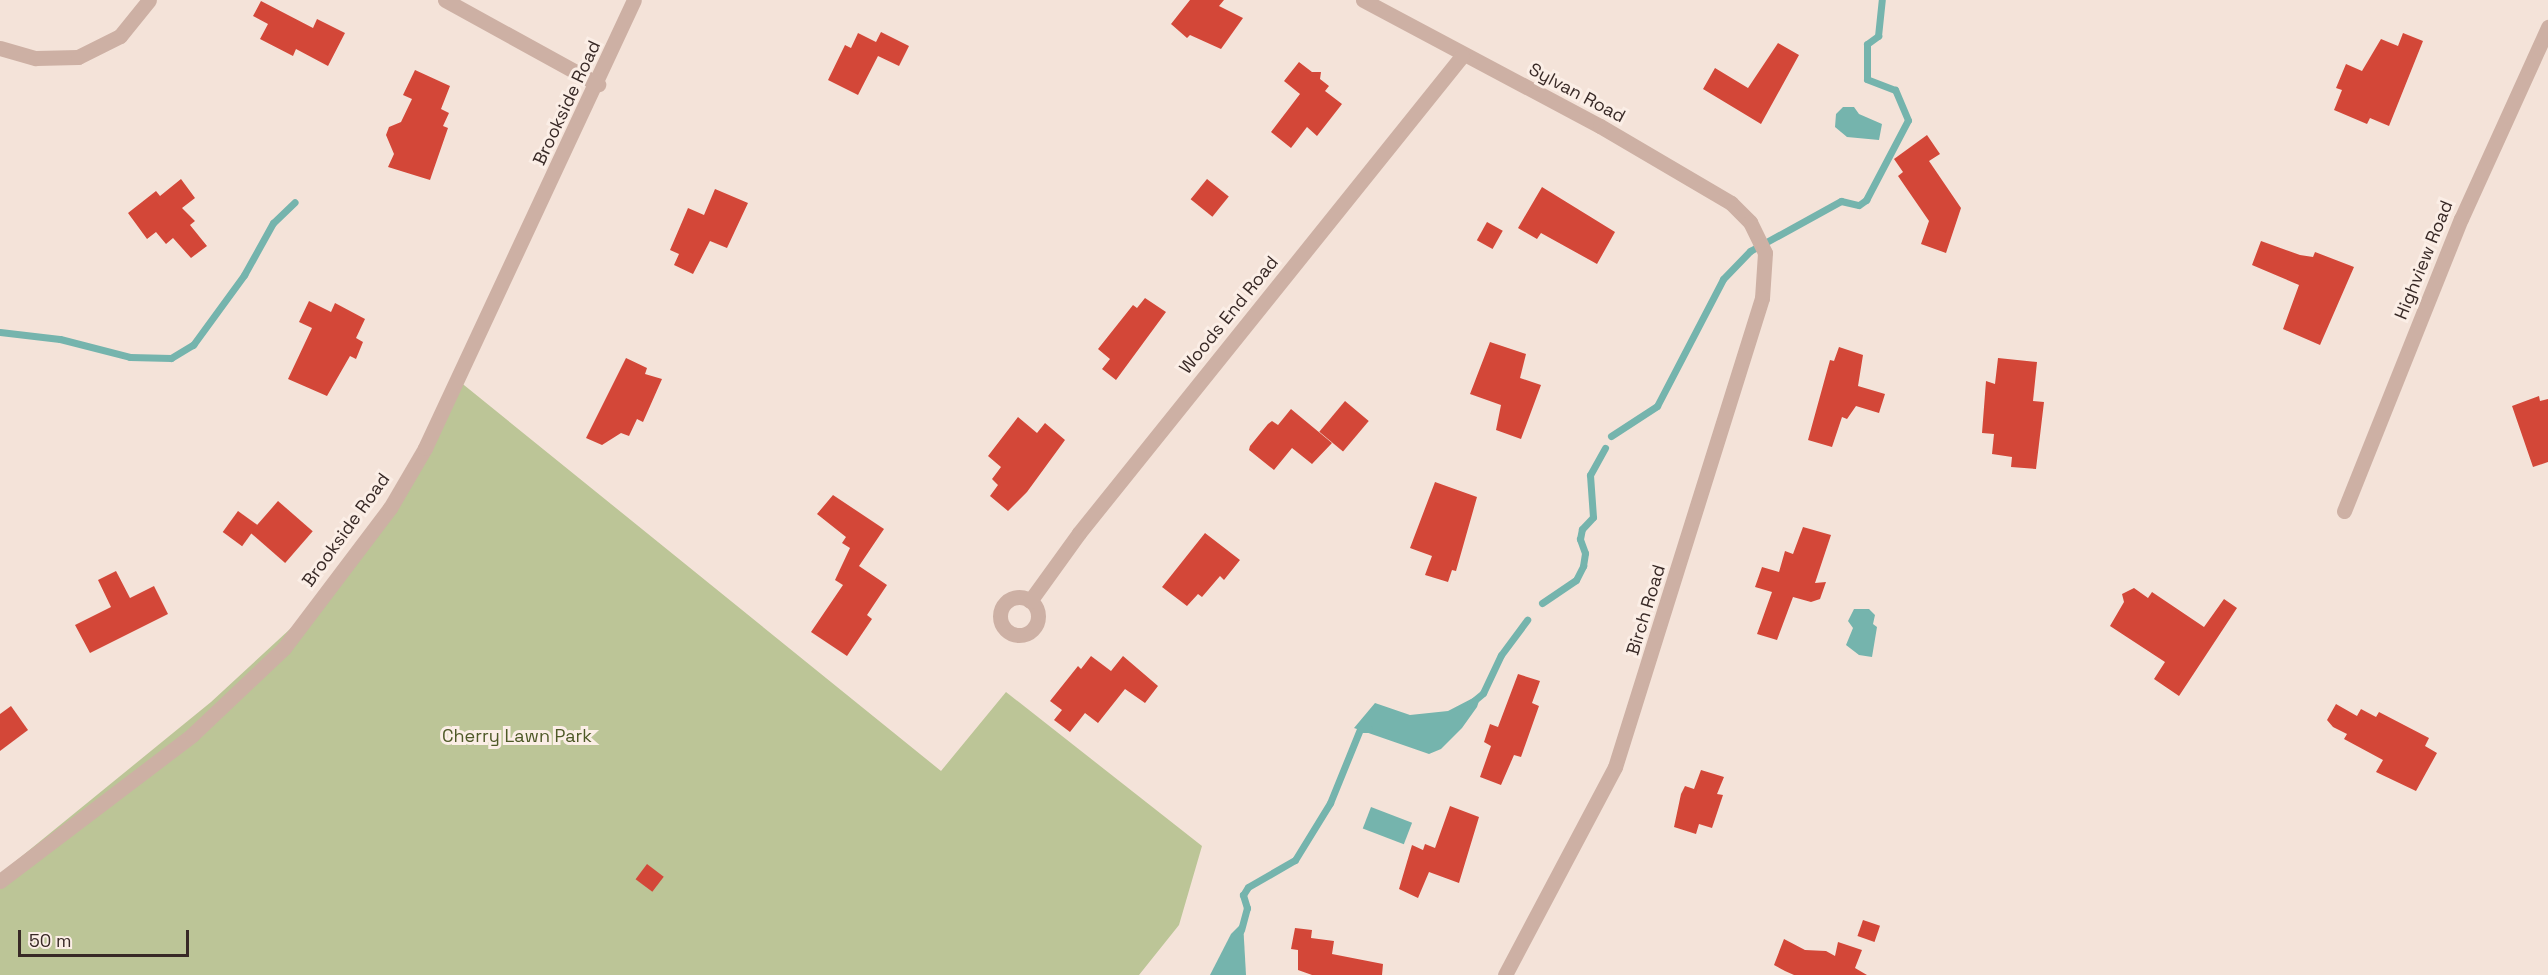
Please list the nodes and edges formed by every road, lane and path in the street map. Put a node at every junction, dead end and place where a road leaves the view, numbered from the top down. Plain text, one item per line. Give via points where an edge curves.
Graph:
1 (149, 0) edge
2 (445, 0) edge
3 (634, 0) edge
4 (1362, 0) edge
5 (2548, 27) edge
6 (0, 48) edge
7 (1462, 56) junction
8 (598, 84) junction
9 (1760, 238) joint
10 (2344, 511) dead end
11 (1030, 601) dead end
12 (0, 881) edge
13 (1505, 975) edge

1 - 6 street via 120,36 78,57 36,58
2 - 8 street
3 - 8 street, Brookside Road
4 - 7 street, Sylvan Road
5 - 10 street, Highview Road via 2462,219
7 - 9 street, Sylvan Road via 1600,126 1695,181 1731,203
7 - 11 street, Woods End Road via 1079,533
8 - 12 street, Brookside Road via 425,448 390,508 284,648 192,735
9 - 13 street, Birch Road via 1765,253 1762,298 1615,767

